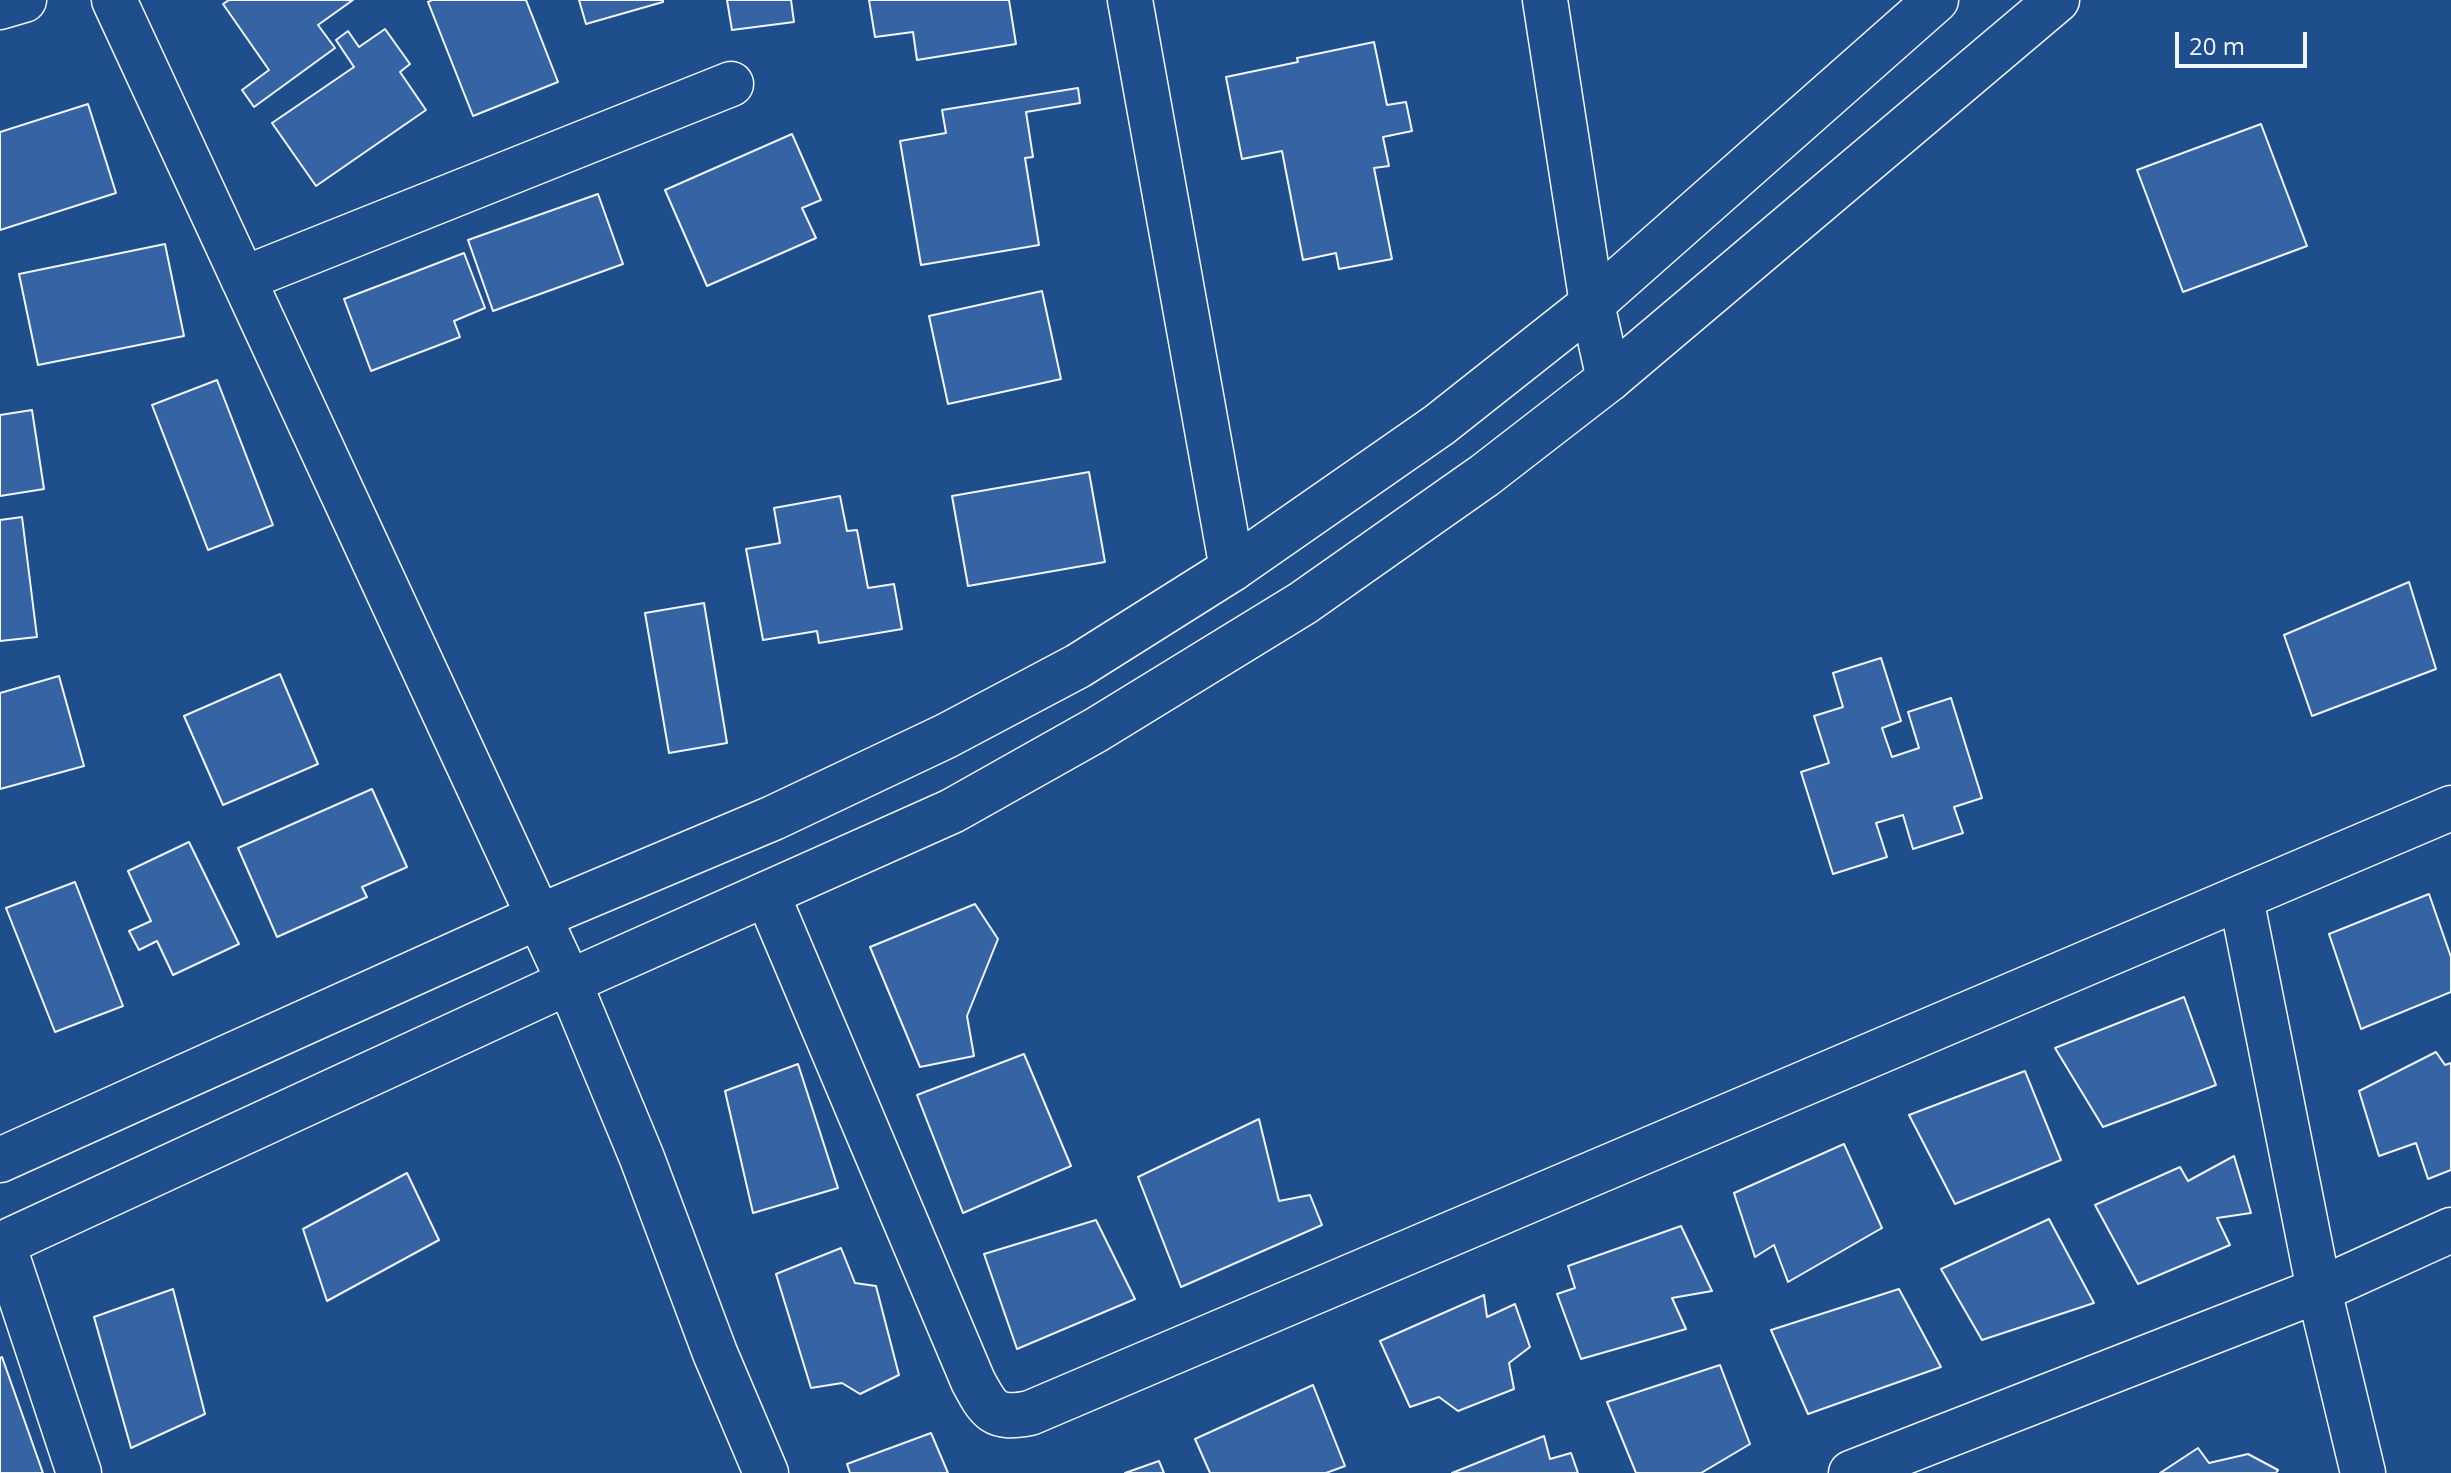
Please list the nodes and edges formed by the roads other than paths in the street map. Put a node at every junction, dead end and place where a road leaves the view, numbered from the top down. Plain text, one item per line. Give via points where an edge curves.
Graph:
1 (24, 0) edge
2 (114, 0) edge
3 (1130, 0) edge
4 (1545, 0) edge
5 (1936, 0) edge
6 (2057, 0) edge
7 (0, 7) edge
8 (731, 84) dead end
9 (243, 279) junction
10 (1592, 304) junction
11 (1609, 379) junction
12 (1232, 569) junction
13 (2451, 808) edge
14 (767, 894) junction
15 (2241, 898) junction
16 (538, 917) junction
17 (569, 982) junction
18 (0, 1160) edge
19 (2451, 1230) edge
20 (1, 1244) edge
21 (2319, 1290) junction
22 (79, 1473) edge
23 (766, 1473) edge
24 (1851, 1473) edge
25 (2363, 1473) edge

1 - 7 street
2 - 9 street
3 - 12 street
4 - 10 street
5 - 10 street
6 - 11 street
8 - 9 street
9 - 16 street
10 - 11 street
10 - 12 street via 1439,425
11 - 14 street via 1485,475 1303,603 1096,730 952,811
12 - 16 street via 1078,666 946,736 773,818
13 - 15 street
14 - 15 street via 973,1381 991,1410 1009,1417 1030,1413
14 - 17 street
15 - 21 street
16 - 17 street
16 - 18 street
17 - 20 street
17 - 23 street
19 - 21 street
20 - 22 street
21 - 24 street
21 - 25 street

